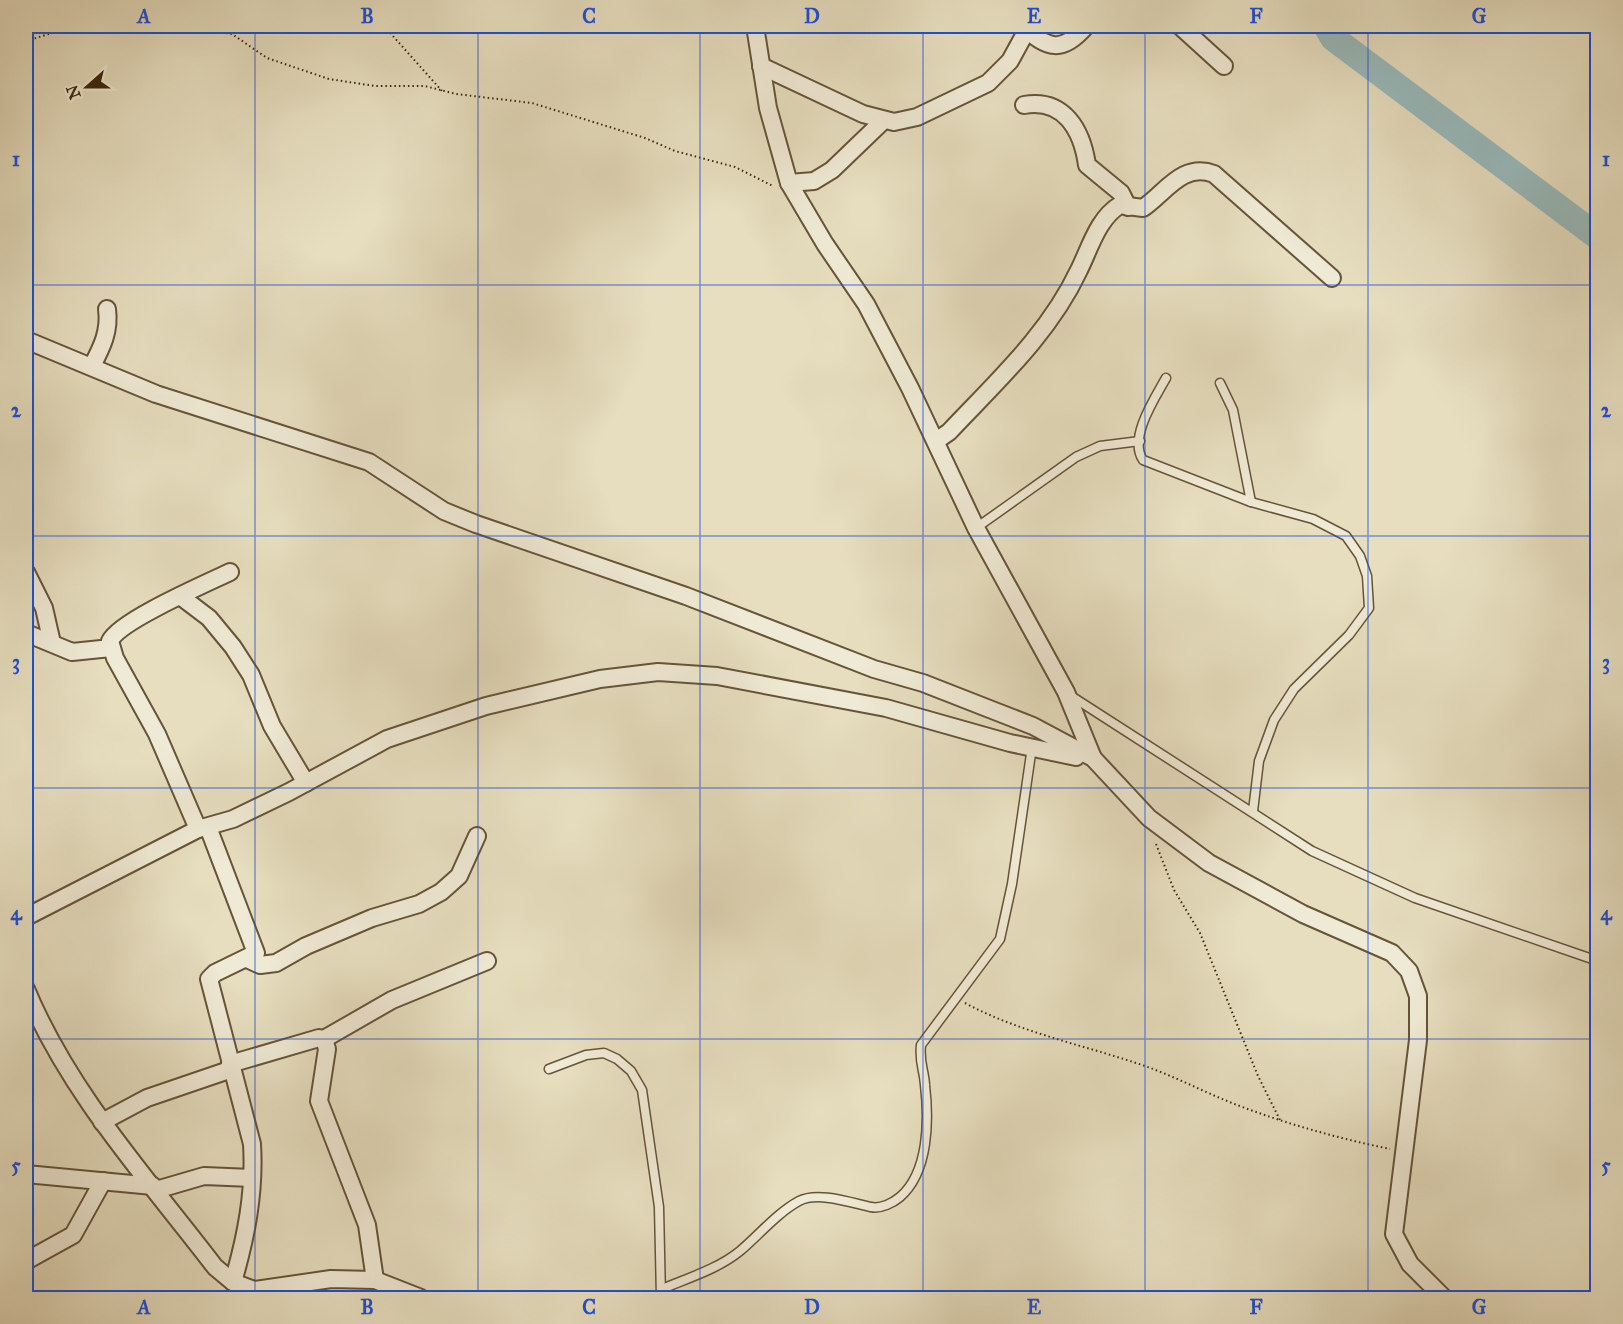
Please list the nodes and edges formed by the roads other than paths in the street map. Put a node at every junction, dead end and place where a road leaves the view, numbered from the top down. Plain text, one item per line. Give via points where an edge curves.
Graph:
1 (755, 26) edge
2 (1086, 26) edge
3 (1180, 26) edge
4 (1025, 28) edge
5 (761, 66) junction
6 (1224, 66) dead end
7 (1024, 105) dead end
8 (884, 120) junction
9 (792, 187) junction
10 (1128, 207) junction
11 (1332, 278) dead end
12 (107, 309) dead end
13 (26, 340) edge
14 (92, 366) junction
15 (1167, 378) dead end
16 (1220, 383) dead end
17 (936, 441) junction
18 (1140, 441) junction
19 (1251, 502) junction
20 (976, 528) junction
21 (26, 572) edge
22 (230, 572) dead end
23 (180, 597) junction
24 (26, 633) edge
25 (52, 643) junction
26 (111, 648) junction
27 (1066, 692) junction
28 (1032, 747) junction
29 (1093, 758) junction
30 (1106, 772) junction
31 (306, 783) junction
32 (1252, 812) junction
33 (203, 828) junction
34 (477, 836) dead end
35 (26, 917) edge
36 (247, 959) junction
37 (487, 961) dead end
38 (1598, 961) edge
39 (26, 989) edge
40 (324, 1039) junction
41 (231, 1066) junction
42 (549, 1069) dead end
43 (102, 1122) junction
44 (26, 1174) edge
45 (252, 1178) junction
46 (103, 1181) junction
47 (155, 1188) junction
48 (26, 1262) edge
49 (375, 1280) junction
50 (241, 1289) edge
51 (662, 1294) edge
52 (421, 1299) edge
53 (1444, 1299) edge

1 - 5 street
2 - 4 street via 1075,38 1058,46 1047,44
3 - 6 street
4 - 8 street via 1010,62 988,83 917,117
5 - 8 street
5 - 9 street via 768,108
7 - 10 street via 1048,105 1060,110 1085,145 1087,165 1121,193
8 - 9 street via 832,170 814,181
9 - 17 street via 866,304
10 - 11 street via 1143,208 1183,174 1203,170 1230,186
10 - 17 street via 1120,205 1105,217 1073,284 1036,340
12 - 14 street via 107,333
13 - 14 street
14 - 29 street via 156,394 369,462 444,511 686,596 874,669 922,683 1033,726
15 - 18 lane via 1152,404
16 - 19 lane via 1233,410
17 - 20 street
18 - 19 lane via 1139,454 1143,460
18 - 20 lane via 1100,446 1076,457
19 - 32 lane via 1313,519 1346,536 1360,556 1370,596 1369,608 1361,620 1294,689 1274,720 1259,761
20 - 27 street
21 - 25 street via 44,608
22 - 23 street
23 - 26 street via 115,633
23 - 31 street via 209,618 233,647
24 - 25 street
25 - 26 street via 72,652
26 - 33 street
27 - 29 street
27 - 32 lane
28 - 30 street via 1069,754
28 - 31 street via 874,706 717,676 658,672 600,679 486,706 387,740
28 - 51 lane via 1012,884 999,939 921,1045 919,1063 925,1082 927,1129 916,1177 907,1191 876,1208 821,1198 801,1200 738,1253
29 - 30 street
30 - 53 street via 1149,818 1209,863 1303,914 1392,953 1409,971 1418,996 1418,1040 1394,1234 1410,1264
31 - 33 street via 233,819
32 - 38 lane via 1312,851 1415,898
33 - 35 street
33 - 36 street via 255,949 254,956
34 - 36 street via 459,876 419,904 372,918 276,963 260,965
36 - 41 street via 208,979
37 - 40 street via 392,1000
39 - 43 street via 44,1033
40 - 41 street
40 - 49 street via 327,1049 320,1101 368,1225
41 - 43 street via 147,1098
41 - 45 street via 252,1144
42 - 51 lane via 585,1055 604,1053 631,1071 642,1090 659,1207
43 - 47 street
44 - 46 street
45 - 47 street via 204,1176
45 - 50 street
46 - 47 street
46 - 48 street via 73,1235
47 - 50 street via 215,1267
49 - 50 street via 331,1279
49 - 52 street

